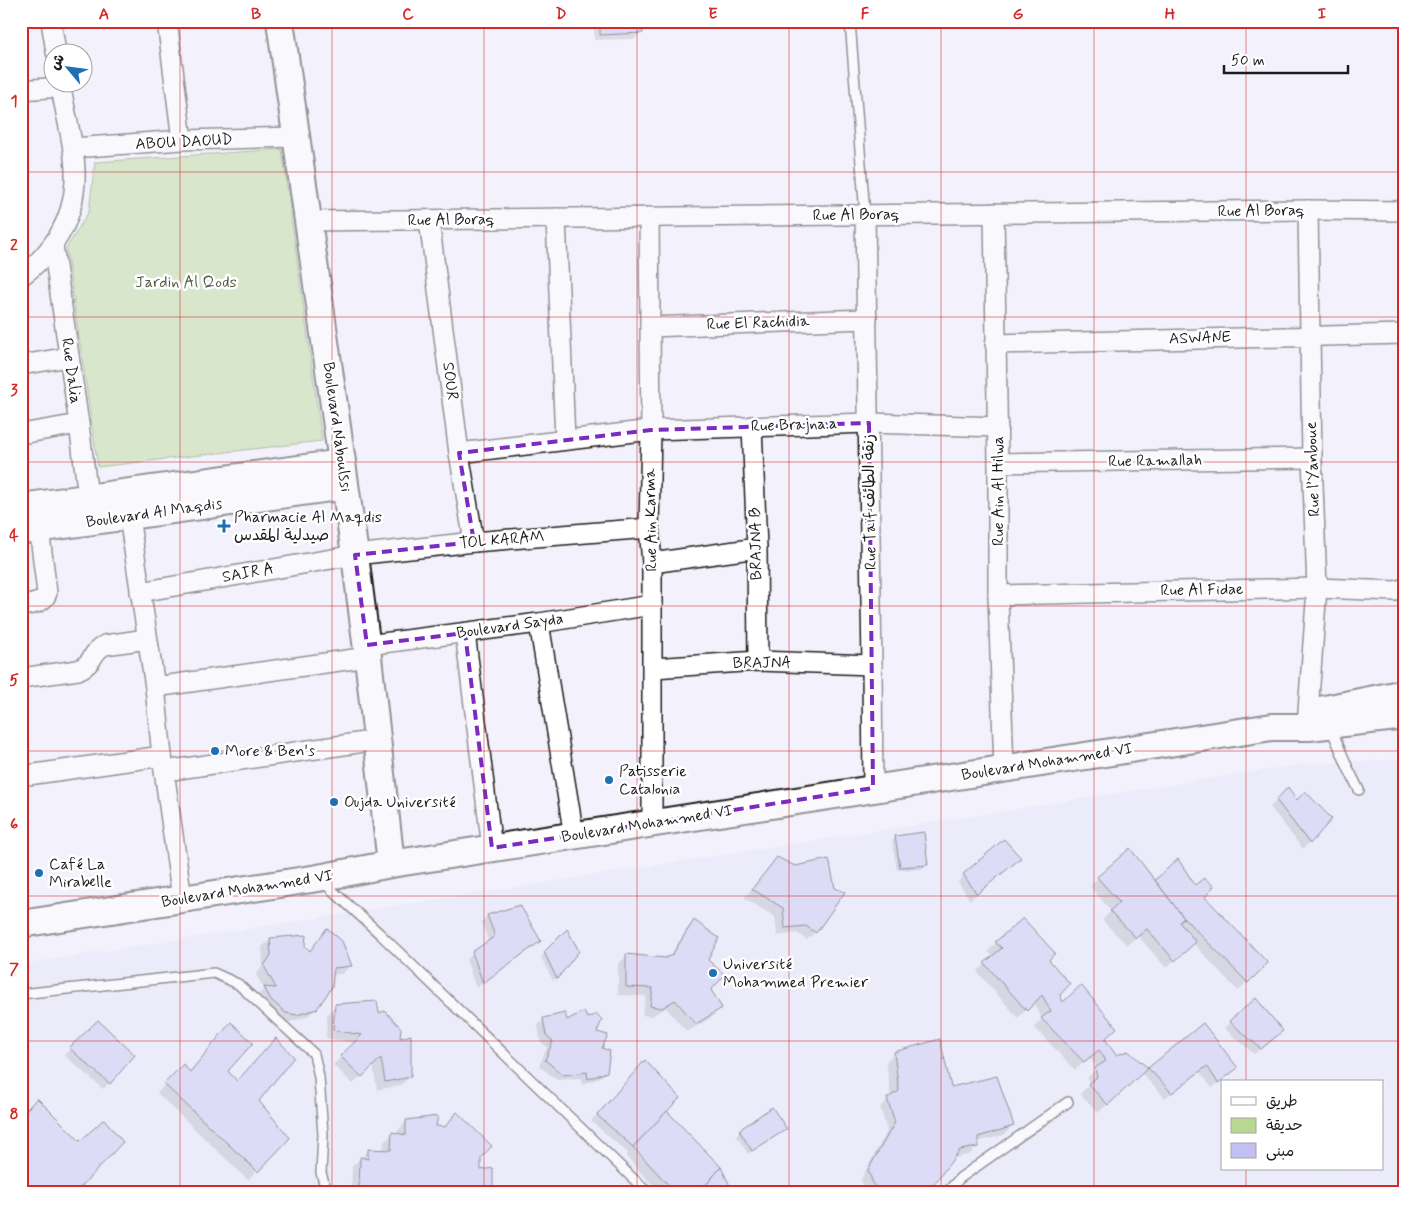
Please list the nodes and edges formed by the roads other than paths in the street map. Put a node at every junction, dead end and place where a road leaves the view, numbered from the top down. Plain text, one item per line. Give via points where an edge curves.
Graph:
1 (51, 21) edge
2 (167, 21) edge
3 (280, 21) edge
4 (850, 21) edge
5 (54, 42) edge
6 (42, 87) edge
7 (21, 90) edge
8 (62, 92) edge
9 (296, 137) junction
10 (182, 140) junction
11 (73, 148) junction
12 (1308, 210) junction
13 (1405, 211) edge
14 (994, 213) junction
15 (865, 215) junction
16 (556, 218) junction
17 (649, 218) junction
18 (429, 220) junction
19 (308, 221) junction
20 (53, 245) junction
21 (21, 276) edge
22 (867, 319) junction
23 (650, 328) junction
24 (1405, 334) edge
25 (1310, 335) junction
26 (995, 344) junction
27 (70, 356) junction
28 (21, 365) edge
29 (869, 423) junction
30 (79, 424) junction
31 (752, 426) junction
32 (998, 427) junction
33 (651, 430) junction
34 (21, 434) edge
35 (565, 440) junction
36 (459, 453) junction
37 (1312, 458) junction
38 (998, 463) junction
39 (344, 474) junction
40 (88, 497) junction
41 (127, 504) junction
42 (21, 508) edge
43 (649, 528) junction
44 (30, 530) edge
45 (474, 542) junction
46 (756, 548) junction
47 (355, 554) junction
48 (652, 563) junction
49 (1317, 588) junction
50 (1405, 588) edge
51 (140, 592) junction
52 (998, 595) junction
53 (652, 605) junction
54 (21, 606) edge
55 (539, 623) junction
56 (464, 633) junction
57 (147, 639) junction
58 (368, 651) junction
59 (758, 662) junction
60 (872, 665) junction
61 (653, 668) junction
62 (21, 678) edge
63 (155, 687) junction
64 (1405, 693) edge
65 (1405, 716) edge
66 (1315, 721) junction
67 (378, 740) junction
68 (164, 764) junction
69 (1004, 770) junction
70 (21, 776) edge
71 (872, 788) junction
72 (1359, 790) dead end
73 (652, 823) junction
74 (574, 836) junction
75 (492, 848) junction
76 (391, 864) junction
77 (318, 878) junction
78 (182, 899) junction
79 (21, 924) edge
80 (21, 994) edge
81 (1068, 1102) dead end
82 (329, 1192) edge
83 (647, 1192) edge
84 (947, 1192) edge

1 - 5 street
2 - 10 street
3 - 9 street, Boulevard Naboulssi
4 - 15 lane
6 - 7 street
8 - 11 street
9 - 10 street, ABOU DAOUD
9 - 19 street, Boulevard Naboulssi
10 - 11 street, ABOU DAOUD
11 - 20 street via 74,197 69,216
12 - 13 street, Rue Al Boraq
12 - 14 street, Rue Al Boraq
12 - 25 street, Rue l’Yanboue
14 - 15 street, Rue Al Boraq
14 - 26 street, Rue Ain Al Hilwa
15 - 17 street, Rue Al Boraq
15 - 22 street, Rue Taïf زنقة الطائف
16 - 17 street, Rue Al Boraq
16 - 18 street, Rue Al Boraq
16 - 35 street
17 - 23 street, Rue Ain Karma
18 - 19 street, Rue Al Boraq
18 - 36 street, SOUR
19 - 39 street, Boulevard Naboulssi
20 - 21 street
20 - 27 street, Rue Dalia
22 - 23 street, Rue El Rachidia
22 - 29 street, Rue Taïf زنقة الطائف
23 - 33 street, Rue Ain Karma
24 - 25 street, ASWANE
25 - 26 street, ASWANE
25 - 37 street, Rue l’Yanboue
26 - 32 street, Rue Ain Al Hilwa
27 - 28 street
27 - 30 street, Rue Dalia
29 - 31 street, Rue Brajna.a
29 - 32 street, Rue Brajna.a
29 - 60 street, Rue Taïf زنقة الطائف
30 - 34 street
30 - 40 street, Rue Dalia
31 - 33 street, Rue Brajna.a
31 - 46 street, BRAJNA B
32 - 38 street, Rue Ain Al Hilwa
33 - 35 street, Rue Brajna.a
33 - 43 street, Rue Ain Karma
35 - 36 street, Rue Brajna.a
36 - 45 street, SOUR
37 - 38 street, Rue Ramallah
37 - 49 street, Rue l’Yanboue
38 - 52 street, Rue Ain Al Hilwa
39 - 41 street, Boulevard Al Maqdis
39 - 47 street, Boulevard Naboulssi
40 - 41 street, Boulevard Al Maqdis
40 - 42 street, Boulevard Al Maqdis
41 - 44 street, Boulevard Al Maqdis
41 - 51 street
43 - 45 street, TOL KARAM
43 - 48 street, Rue Ain Karma
44 - 54 street via 47,593 40,602
45 - 47 street, TOL KARAM
46 - 48 street
46 - 59 street, BRAJNA B
47 - 51 street, SAIR A
47 - 58 street, Boulevard Naboulssi
48 - 53 street, Rue Ain Karma
49 - 50 street, Rue Al Fidae via 1396,591
49 - 52 street, Rue Al Fidae
49 - 66 street, Rue l’Yanboue
51 - 57 street
52 - 69 street, Rue Ain Al Hilwa
53 - 55 street, Boulevard Sayda
53 - 61 street, Rue Ain Karma
55 - 56 street, Boulevard Sayda
55 - 74 street
56 - 58 street, Boulevard Sayda
56 - 75 street
57 - 62 street via 99,647 86,667 78,670
57 - 63 street
58 - 63 street, Boulevard Sayda
58 - 67 street, Boulevard Naboulssi
59 - 60 street, BRAJNA
59 - 61 street, BRAJNA
60 - 71 street, Rue Taïf زنقة الطائف
61 - 73 street, Rue Ain Karma
63 - 68 street
64 - 66 street, Boulevard Mohammed VI
65 - 66 street, Boulevard Mohammed VI
66 - 69 street, Boulevard Mohammed VI
66 - 72 lane via 1348,768
67 - 68 street
67 - 76 street, Boulevard Naboulssi
68 - 70 street
68 - 78 street
69 - 71 street, Boulevard Mohammed VI
71 - 73 street, Boulevard Mohammed VI
73 - 74 street, Boulevard Mohammed VI
74 - 75 street, Boulevard Mohammed VI
75 - 76 street, Boulevard Mohammed VI
76 - 77 street, Boulevard Mohammed VI
77 - 78 street, Boulevard Mohammed VI
77 - 83 lane
78 - 79 street, Boulevard Mohammed VI
80 - 82 lane via 214,973 238,984 314,1054 320,1087 322,1173 324,1186
81 - 84 lane via 960,1178

